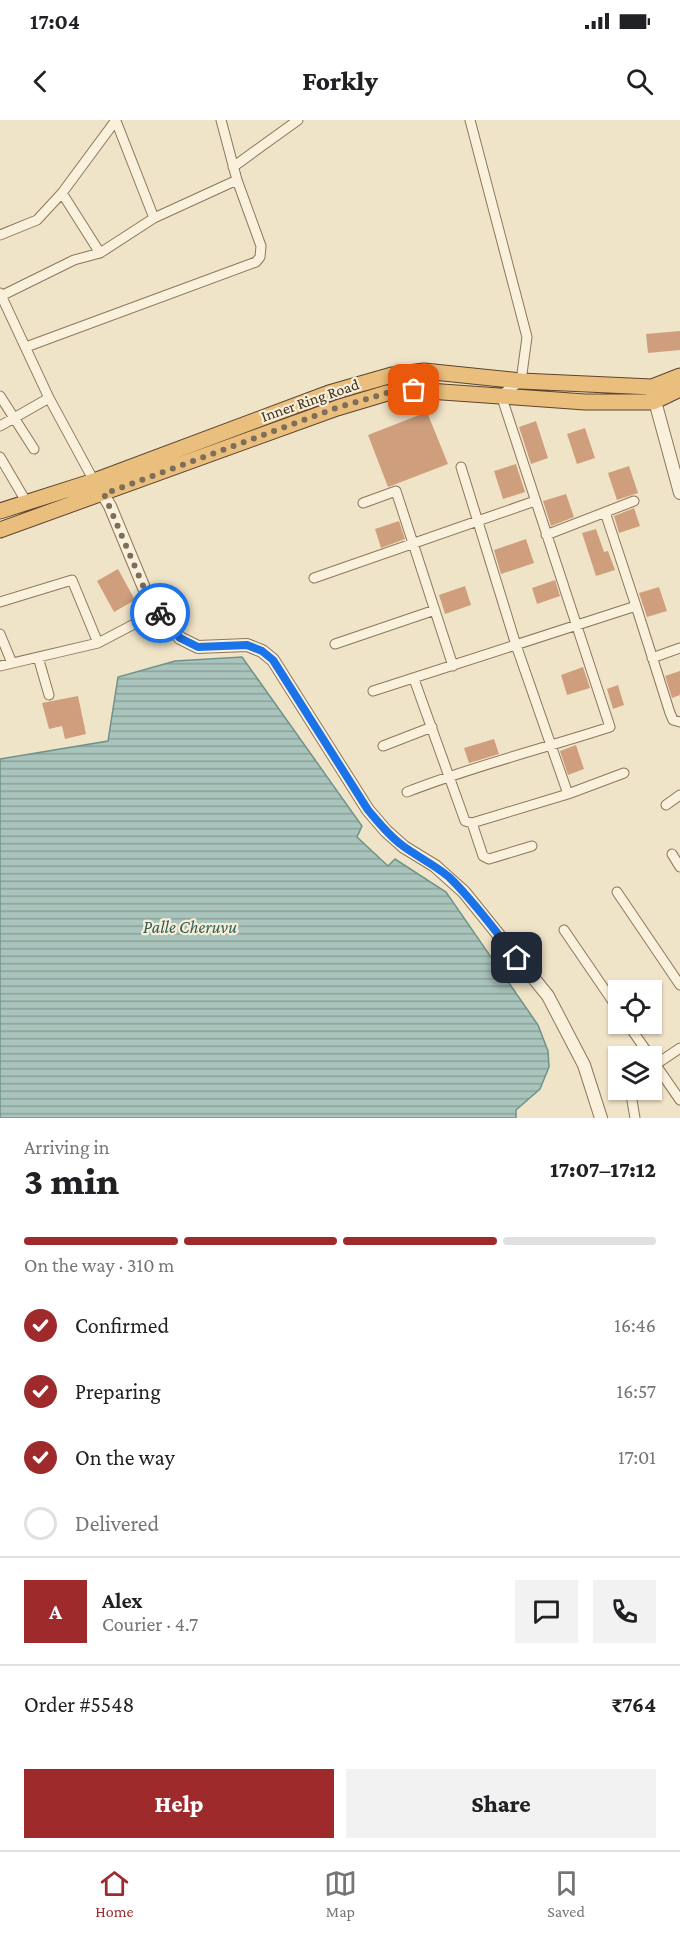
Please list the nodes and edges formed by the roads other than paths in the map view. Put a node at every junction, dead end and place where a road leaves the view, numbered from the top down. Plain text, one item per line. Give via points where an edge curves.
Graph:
1 (116, 120) edge
2 (221, 120) edge
3 (298, 120) edge
4 (470, 120) edge
5 (233, 167) junction
6 (237, 180) junction
7 (62, 193) junction
8 (154, 218) junction
9 (0, 235) edge
10 (99, 253) junction
11 (1, 295) edge
12 (26, 347) junction
13 (680, 376) edge
14 (521, 381) junction
15 (652, 387) junction
16 (680, 389) edge
17 (501, 395) junction
18 (0, 396) edge
19 (49, 398) junction
20 (654, 402) junction
21 (13, 418) junction
22 (0, 426) edge
23 (34, 448) dead end
24 (0, 457) edge
25 (461, 467) dead end
26 (94, 481) junction
27 (104, 494) junction
28 (680, 494) edge
29 (535, 501) junction
30 (634, 501) dead end
31 (27, 503) junction
32 (363, 503) dead end
33 (0, 511) edge
34 (605, 512) junction
35 (476, 520) junction
36 (0, 530) edge
37 (546, 535) junction
38 (414, 543) junction
39 (314, 578) dead end
40 (0, 602) edge
41 (636, 606) junction
42 (435, 610) junction
43 (159, 611) junction
44 (576, 625) junction
45 (0, 634) edge
46 (98, 643) junction
47 (335, 644) dead end
48 (516, 645) junction
49 (680, 648) edge
50 (38, 657) junction
51 (652, 658) junction
52 (12, 663) junction
53 (0, 666) edge
54 (453, 666) junction
55 (414, 678) junction
56 (374, 691) dead end
57 (49, 695) dead end
58 (680, 722) edge
59 (432, 727) junction
60 (383, 746) dead end
61 (552, 746) junction
62 (624, 774) dead end
63 (450, 775) junction
64 (407, 792) dead end
65 (568, 794) junction
66 (680, 795) edge
67 (666, 805) dead end
68 (472, 823) junction
69 (532, 846) dead end
70 (672, 854) dead end
71 (680, 867) edge
72 (617, 892) dead end
73 (564, 930) dead end
74 (680, 984) edge
75 (608, 994) edge
76 (680, 1048) edge
77 (662, 1057) edge
78 (662, 1076) edge
79 (632, 1100) edge
80 (680, 1100) edge
81 (601, 1118) edge
82 (635, 1118) edge

1 - 7 street
1 - 8 street
2 - 5 street
3 - 5 street
4 - 14 street via 527,337
5 - 6 street
6 - 8 street
6 - 12 street via 261,246 256,262
7 - 9 street via 37,220
7 - 10 street
8 - 10 street
10 - 11 street via 74,260
11 - 12 street
12 - 19 street
13 - 15 highway, Inner Ring Road
14 - 15 highway, Inner Ring Road
14 - 17 street
14 - 26 highway, Inner Ring Road via 424,371 392,375 329,393
15 - 20 street
16 - 20 highway, Inner Ring Road
17 - 20 highway, Inner Ring Road via 585,402
17 - 27 highway, Inner Ring Road via 414,390 387,393 336,408
17 - 29 street
18 - 21 street
19 - 21 street
19 - 26 street
20 - 28 street
21 - 22 street
21 - 23 street
24 - 31 street
25 - 35 street
26 - 27 street
26 - 31 highway, Inner Ring Road
27 - 36 highway, Inner Ring Road
27 - 43 street via 144,588
29 - 35 street
29 - 37 street
30 - 34 street
31 - 33 highway, Inner Ring Road
32 - 38 street via 396,491
34 - 37 street
34 - 41 street
35 - 38 street
35 - 48 street
37 - 44 street
38 - 39 street
38 - 42 street
40 - 46 street via 72,580
41 - 44 street
41 - 51 street
42 - 47 street
42 - 54 street
43 - 46 street
43 - 81 street via 180,638 198,647 247,645 273,660 368,810 404,847 435,866 464,892 548,996 584,1065
44 - 48 street
44 - 61 street via 609,727
45 - 52 street
46 - 50 street
48 - 54 street
48 - 61 street
49 - 51 street
50 - 52 street
50 - 57 street
51 - 58 street via 673,720
52 - 53 street
54 - 55 street
55 - 56 street
55 - 59 street
59 - 60 street
59 - 63 street
61 - 63 street
61 - 65 street
62 - 65 street
63 - 64 street
63 - 68 street via 465,820
65 - 68 street
66 - 67 street
68 - 69 street via 480,850 489,859
70 - 71 street
72 - 74 street
73 - 75 street
76 - 77 street
78 - 80 street
79 - 82 street

